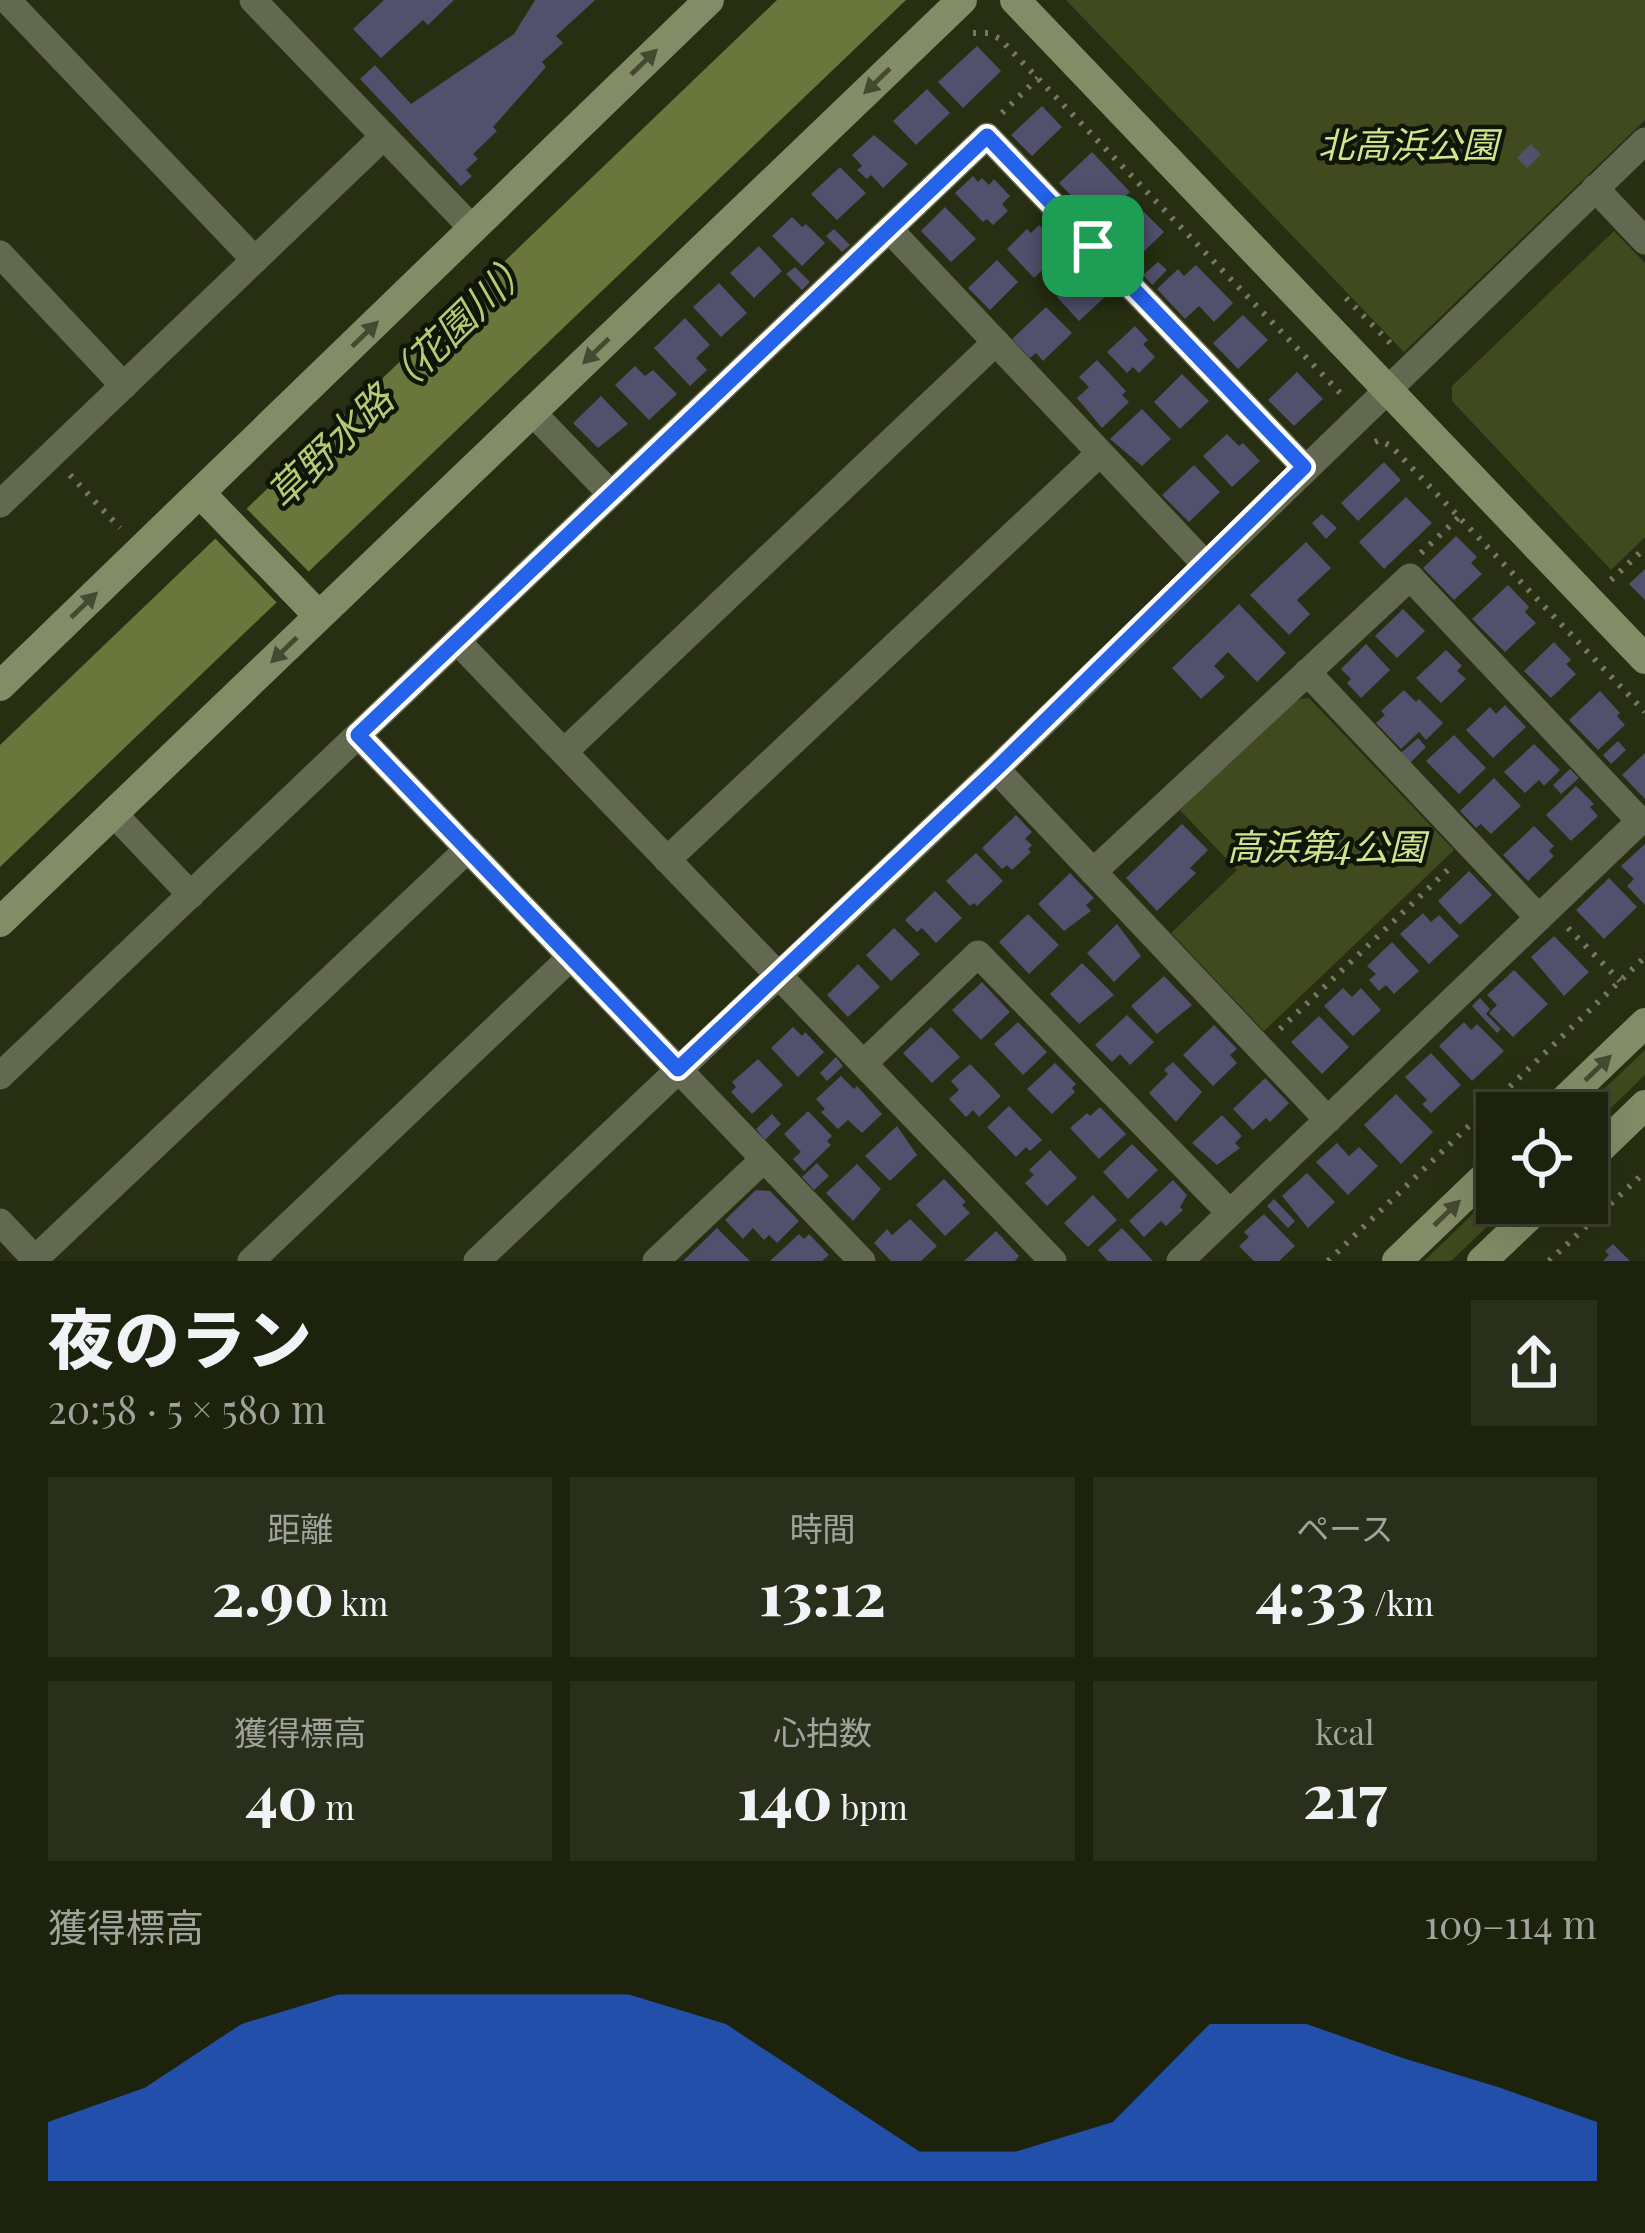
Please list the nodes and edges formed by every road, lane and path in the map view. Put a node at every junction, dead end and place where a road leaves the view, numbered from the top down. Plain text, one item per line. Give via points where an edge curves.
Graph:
1 (7, 0) edge
2 (254, 0) edge
3 (709, 0) edge
4 (962, 0) edge
5 (1016, 0) edge
6 (965, 33) dead end
7 (1038, 78) junction
8 (987, 136) junction
9 (383, 137) junction
10 (1645, 141) edge
11 (1595, 188) junction
12 (472, 230) junction
13 (889, 230) junction
14 (1645, 241) edge
15 (0, 254) edge
16 (255, 260) junction
17 (996, 342) junction
18 (124, 386) junction
19 (1388, 391) junction
20 (1348, 410) dead end
21 (532, 412) junction
22 (1372, 443) dead end
23 (1100, 453) junction
24 (51, 454) junction
25 (1304, 467) junction
26 (201, 494) junction
27 (611, 494) junction
28 (0, 504) edge
29 (1459, 517) junction
30 (120, 528) dead end
31 (1645, 548) edge
32 (1205, 564) junction
33 (1410, 577) junction
34 (1623, 592) dead end
35 (319, 616) junction
36 (457, 641) junction
37 (1645, 659) edge
38 (1306, 672) junction
39 (0, 686) edge
40 (1645, 712) edge
41 (358, 735) junction
42 (564, 752) junction
43 (996, 769) junction
44 (113, 813) junction
45 (1472, 847) junction
46 (468, 849) junction
47 (667, 860) junction
48 (1093, 872) junction
49 (190, 895) junction
50 (1544, 913) junction
51 (0, 922) edge
52 (571, 957) junction
53 (1645, 957) edge
54 (779, 976) junction
55 (1620, 981) junction
56 (1645, 1023) edge
57 (1260, 1048) junction
58 (864, 1063) junction
59 (678, 1069) junction
60 (0, 1076) edge
61 (1573, 1092) edge
62 (1645, 1105) edge
63 (1328, 1120) junction
64 (1608, 1141) edge
65 (764, 1159) junction
66 (1645, 1172) edge
67 (1476, 1185) edge
68 (1230, 1213) junction
69 (0, 1222) edge
70 (1521, 1224) edge
71 (36, 1260) edge
72 (251, 1261) edge
73 (477, 1261) edge
74 (656, 1261) edge
75 (862, 1261) edge
76 (1053, 1261) edge
77 (1180, 1261) edge
78 (1328, 1261) edge
79 (1397, 1261) edge
80 (1482, 1261) edge
81 (1549, 1261) edge

1 - 16 street
2 - 9 street
12 -> 3 street
4 -> 21 street
5 - 19 street
6 - 7 path via 998,37
7 - 8 path
7 - 20 path
8 - 13 street
8 - 25 street
9 - 12 street
9 - 16 street
10 - 11 street
11 - 14 street
11 - 19 street
26 -> 12 street
13 - 17 street
13 - 27 street
15 - 18 street
16 - 18 street
17 - 23 street
17 - 42 street
18 - 24 street
19 - 25 street
19 - 37 street
21 - 27 street
21 - 35 street
22 - 29 path via 1391,446
23 - 32 street
23 - 47 street
24 - 28 street
24 - 30 path
25 - 32 street
26 - 35 street
39 -> 26 street
27 - 36 street
29 - 33 path via 1412,562
29 - 40 path
31 - 34 path via 1611,580
32 - 43 street
33 - 38 street
33 - 50 street via 1640,821
35 -> 44 street
36 - 41 street
36 - 42 street
38 - 45 street
38 - 48 street
41 - 46 street
41 - 49 street
42 - 47 street
43 - 48 street
43 - 54 street
44 - 49 street
44 - 51 street
45 - 50 street
45 - 57 path
46 - 52 street
46 - 71 street
47 - 54 street
48 - 57 street
49 - 60 street
50 - 55 path
50 - 63 street
52 - 59 street
52 - 72 street
53 - 55 path
54 - 58 street
54 - 59 street
55 - 78 path
61 -> 56 street
57 - 63 street
58 - 68 street via 978,954
58 - 76 street
59 - 65 street
59 - 73 street
62 - 64 street
63 - 68 street
65 - 74 street
65 - 75 street
66 - 81 path
79 -> 67 street
68 - 77 street
69 - 71 street
70 - 80 street

